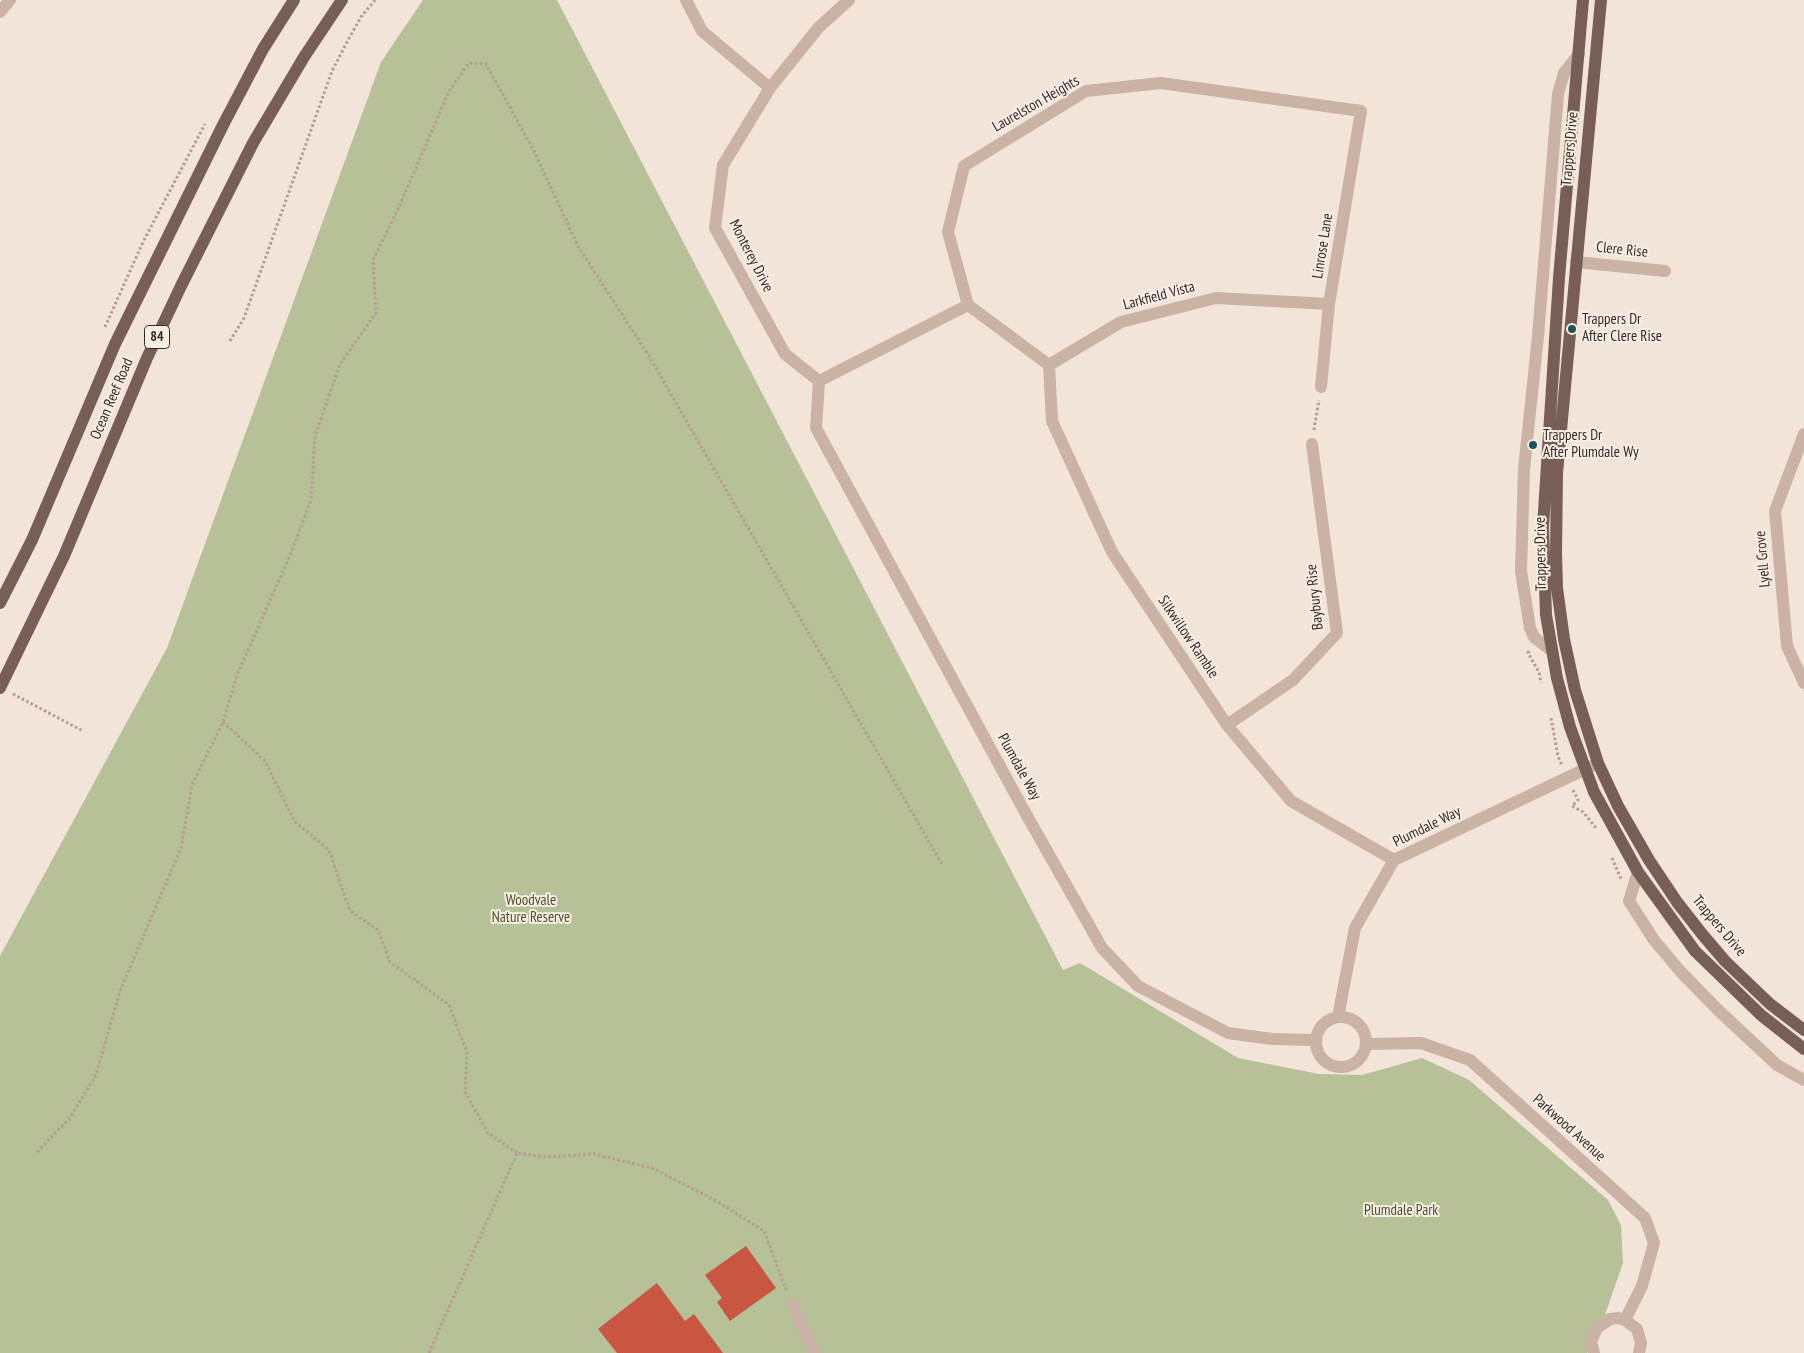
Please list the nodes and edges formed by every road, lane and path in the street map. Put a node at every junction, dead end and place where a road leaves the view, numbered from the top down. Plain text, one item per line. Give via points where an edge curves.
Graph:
1 (10, 0) edge
2 (294, 0) edge
3 (342, 0) edge
4 (375, 0) edge
5 (686, 0) edge
6 (850, 0) edge
7 (1583, 0) edge
8 (1601, 0) edge
9 (0, 12) edge
10 (1579, 54) junction
11 (770, 88) junction
12 (1361, 111) joint
13 (1576, 262) junction
14 (1665, 271) dead end
15 (1330, 304) junction
16 (968, 305) junction
17 (230, 341) dead end
18 (1049, 365) junction
19 (819, 381) junction
20 (1321, 387) joint
21 (1804, 434) edge
22 (1312, 444) joint
23 (0, 602) edge
24 (1552, 651) junction
25 (1804, 683) edge
26 (0, 688) edge
27 (16, 696) dead end
28 (223, 722) junction
29 (1227, 725) junction
30 (83, 731) dead end
31 (1598, 763) junction
32 (1585, 768) junction
33 (1394, 860) junction
34 (943, 866) dead end
35 (1638, 872) junction
36 (1338, 1017) junction
37 (1804, 1030) edge
38 (1316, 1040) junction
39 (1366, 1044) junction
40 (1804, 1049) edge
41 (1804, 1080) edge
42 (37, 1152) dead end
43 (518, 1153) junction
44 (792, 1304) joint
45 (1625, 1320) junction
46 (429, 1353) edge
47 (815, 1353) edge
48 (1594, 1353) edge
49 (1639, 1353) edge

1 - 9 street
2 - 23 main road, Ocean Reef Road / 84 via 263,49 223,125 115,344 32,540
3 - 26 main road, Ocean Reef Road / 84 via 253,143 181,286 147,358 64,556
4 - 17 path via 348,40 332,72 244,318
5 - 11 street via 702,31
6 - 11 street, Monterey Drive via 819,27
7 - 10 main road, Trappers Drive
8 - 13 main road, Trappers Drive
10 - 24 main road, Trappers Drive via 1542,527 1546,616
10 - 24 street, Trappers Drive via 1564,73 1558,94 1524,469 1520,571 1530,628 1534,637
11 - 19 street, Monterey Drive via 723,165 715,228 785,354
12 - 15 street, Linrose Lane
12 - 16 street, Laurelston Heights via 1161,83 1086,91 964,166 948,232
13 - 14 street, Clere Rise
13 - 31 main road, Trappers Drive via 1557,473 1557,588 1575,690
15 - 18 street, Larkfield Vista via 1216,298 1121,322
15 - 20 street, Linrose Lane
16 - 18 street
16 - 19 street
18 - 29 street, Silkwillow Ramble via 1052,421 1112,552
19 - 38 street, Plumdale Way via 816,428 1102,948 1138,986 1228,1033
20 - 22 path
21 - 25 street, Lyell Grove via 1775,511 1788,646
22 - 29 street, Baybury Rise via 1337,633 1293,680
24 - 32 main road, Trappers Drive via 1556,678
27 - 30 path
28 - 34 path via 237,675 311,500 315,436 340,364 376,313 373,260 400,207 450,91 469,63 486,64 534,149 579,248 649,356
28 - 42 path via 192,785 181,848 120,991 96,1075 69,1119
28 - 43 path via 266,761 295,822 329,850 350,911 378,930 390,962 449,1005 467,1052 465,1092 488,1133
29 - 33 street, Silkwillow Ramble via 1291,801
31 - 32 street, Plumdale Way
31 - 37 main road, Trappers Drive via 1618,806 1677,902 1725,961 1770,1004
32 - 33 street, Plumdale Way
32 - 35 main road, Trappers Drive via 1594,792
33 - 36 street, Plumdale Way via 1355,928
35 - 40 main road, Trappers Drive via 1695,951 1761,1015
35 - 41 street via 1629,901 1654,940 1710,1003 1776,1065
36 - 38 street via 1322,1024
36 - 39 street via 1346,1017 1359,1024 1366,1036
38 - 39 street via 1320,1057 1335,1067 1352,1065 1359,1060
39 - 45 street, Parkwood Avenue via 1421,1043 1470,1060 1645,1218 1654,1243 1642,1286
43 - 44 path via 546,1157 594,1154 611,1158 652,1168 713,1199 764,1231
43 - 46 path
44 - 47 street
45 - 48 street via 1610,1319 1597,1328 1591,1342
45 - 49 street via 1637,1329 1640,1336

